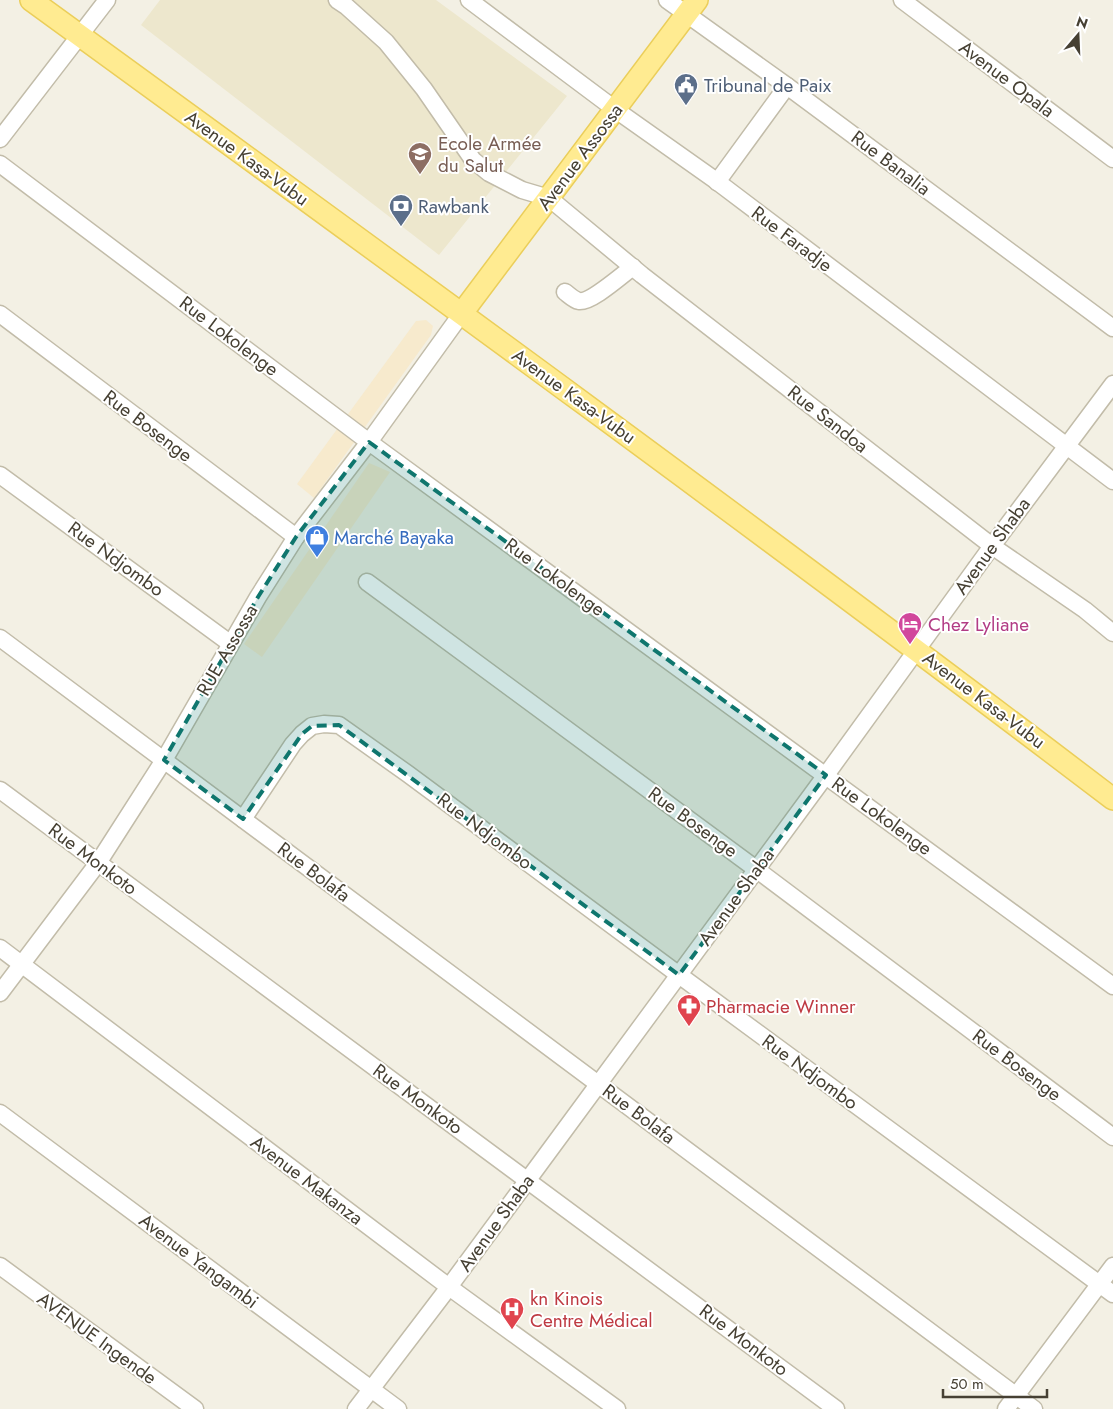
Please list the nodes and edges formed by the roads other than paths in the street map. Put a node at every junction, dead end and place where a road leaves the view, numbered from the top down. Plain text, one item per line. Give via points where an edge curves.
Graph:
1 (31, 0) edge
2 (107, 0) edge
3 (337, 0) edge
4 (469, 0) edge
5 (667, 0) edge
6 (902, 0) edge
7 (692, 7) edge
8 (81, 36) junction
9 (787, 86) junction
10 (616, 110) junction
11 (0, 138) edge
12 (1113, 158) edge
13 (0, 164) edge
14 (717, 182) junction
15 (549, 198) junction
16 (633, 267) junction
17 (565, 292) dead end
18 (0, 314) edge
19 (462, 314) junction
20 (1113, 328) edge
21 (1113, 384) edge
22 (369, 442) junction
23 (1066, 446) junction
24 (0, 475) edge
25 (1113, 480) edge
26 (296, 537) junction
27 (992, 546) junction
28 (367, 582) dead end
29 (1113, 633) edge
30 (0, 638) edge
31 (231, 644) junction
32 (916, 649) junction
33 (164, 760) junction
34 (826, 775) junction
35 (0, 790) edge
36 (1113, 799) edge
37 (243, 820) junction
38 (98, 863) junction
39 (756, 869) junction
40 (0, 948) edge
41 (21, 964) junction
42 (679, 975) junction
43 (1113, 986) edge
44 (0, 992) edge
45 (598, 1084) junction
46 (0, 1113) edge
47 (1113, 1137) edge
48 (528, 1180) junction
49 (0, 1266) edge
50 (1113, 1266) edge
51 (1100, 1283) junction
52 (449, 1287) junction
53 (1113, 1294) edge
54 (371, 1389) junction
55 (1016, 1396) junction
56 (195, 1409) edge
57 (356, 1409) edge
58 (398, 1409) edge
59 (617, 1409) edge
60 (836, 1409) edge
61 (1006, 1409) edge
62 (1034, 1409) edge

1 - 8 main road, Avenue Kasa-Vubu
2 - 8 street
3 - 15 street via 386,42 424,88 473,160 489,173 522,190
4 - 10 street, Rue Faradje
5 - 7 street, Rue Banalia
6 - 12 street, Avenue Opala
7 - 9 street, Rue Banalia
7 - 10 main road, Avenue Assossa
8 - 11 street
8 - 19 main road, Avenue Kasa-Vubu
9 - 14 street
9 - 20 street, Rue Banalia
10 - 14 street, Rue Faradje
10 - 15 main road, Avenue Assossa
13 - 22 street, Rue Lokolenge
14 - 23 street, Rue Faradje
15 - 16 street, Rue Sandoa
15 - 19 main road, Avenue Assossa
16 - 17 street via 585,300 578,301
16 - 27 street, Rue Sandoa
18 - 26 street, Rue Bosenge
19 - 22 street, RUE Assossa
19 - 32 main road, Avenue Kasa-Vubu
21 - 23 street, Avenue Shaba
22 - 26 street, RUE Assossa
22 - 34 street, Rue Lokolenge
23 - 25 street, Rue Faradje
23 - 27 street, Avenue Shaba
24 - 31 street, Rue Ndjombo
26 - 31 street, RUE Assossa
27 - 29 street, Rue Sandoa
27 - 32 street, Avenue Shaba
28 - 39 street, Rue Bosenge
30 - 33 street, Rue Bolafa
31 - 33 street, RUE Assossa
32 - 34 street, Avenue Shaba
32 - 36 main road, Avenue Kasa-Vubu
33 - 37 street, Rue Bolafa
33 - 38 street, RUE Assossa
34 - 39 street, Avenue Shaba
34 - 43 street, Rue Lokolenge
35 - 38 street, Rue Monkoto
37 - 42 street, Rue Ndjombo via 302,734 312,726 339,725
37 - 45 street, Rue Bolafa
38 - 41 street, RUE Assossa
38 - 48 street, Rue Monkoto
39 - 42 street, Avenue Shaba
39 - 47 street, Rue Bosenge
40 - 41 street, Avenue Makanza
41 - 44 street, RUE Assossa
41 - 52 street, Avenue Makanza
42 - 45 street, Avenue Shaba
42 - 51 street, Rue Ndjombo
45 - 48 street, Avenue Shaba
45 - 55 street, Rue Bolafa
46 - 54 street, Avenue Yangambi
48 - 52 street, Avenue Shaba
48 - 60 street, Rue Monkoto
49 - 56 street, AVENUE Ingende
50 - 51 street
51 - 53 street, Rue Ndjombo
51 - 55 street
52 - 54 street, Avenue Shaba
52 - 59 street, Avenue Makanza
54 - 57 street, Avenue Shaba
54 - 58 street, Avenue Yangambi
55 - 61 street
55 - 62 street, Rue Bolafa

